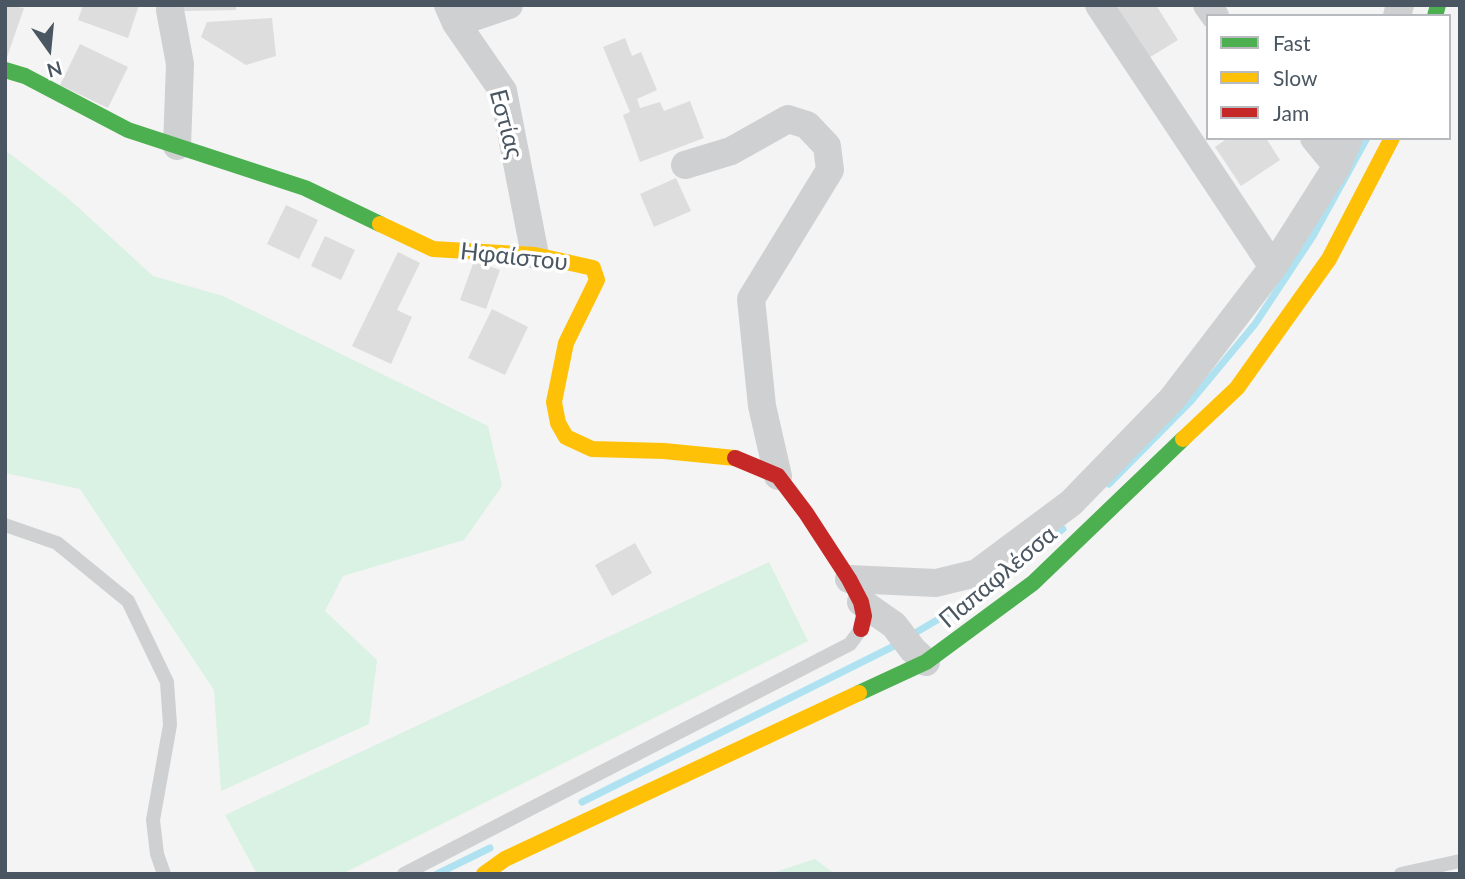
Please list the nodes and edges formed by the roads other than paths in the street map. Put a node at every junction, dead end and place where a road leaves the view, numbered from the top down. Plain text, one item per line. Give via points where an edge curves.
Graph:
1 (509, 5) edge
2 (1098, 5) edge
3 (170, 10) dead end
4 (452, 14) edge
5 (5, 70) edge
6 (1316, 140) edge
7 (1348, 140) edge
8 (1391, 140) edge
9 (177, 146) junction
10 (685, 165) dead end
11 (1337, 166) junction
12 (535, 255) junction
13 (1273, 267) junction
14 (778, 477) junction
15 (5, 525) edge
16 (857, 603) junction
17 (920, 656) junction
18 (1460, 861) edge
19 (164, 874) edge
20 (404, 874) edge
21 (484, 874) edge
22 (1401, 874) edge

1 - 4 street
2 - 13 street
3 - 9 street via 180,64
4 - 12 street, Εστίας via 503,92
5 - 9 street, Ηφαίστου via 128,130
6 - 11 street
7 - 11 street
8 - 17 street, Παπαφλέσσα via 1329,259 1237,388 1033,583
9 - 12 street, Ηφαίστου via 305,188 433,249
10 - 14 street via 731,151 788,118 807,125 827,146 830,170 751,299 762,406
11 - 13 street
12 - 14 street, Ηφαίστου via 593,268 597,280 566,343 554,401 566,437 592,449 735,458
13 - 16 street via 1172,399 1071,503 977,573
14 - 16 street, Ηφαίστου via 806,513
15 - 19 lane via 57,544 128,601 167,682 170,725 153,820
16 - 17 street, Ηφαίστου via 894,625
16 - 20 lane via 850,643
17 - 21 street, Παπαφλέσσα via 505,859
18 - 22 lane

